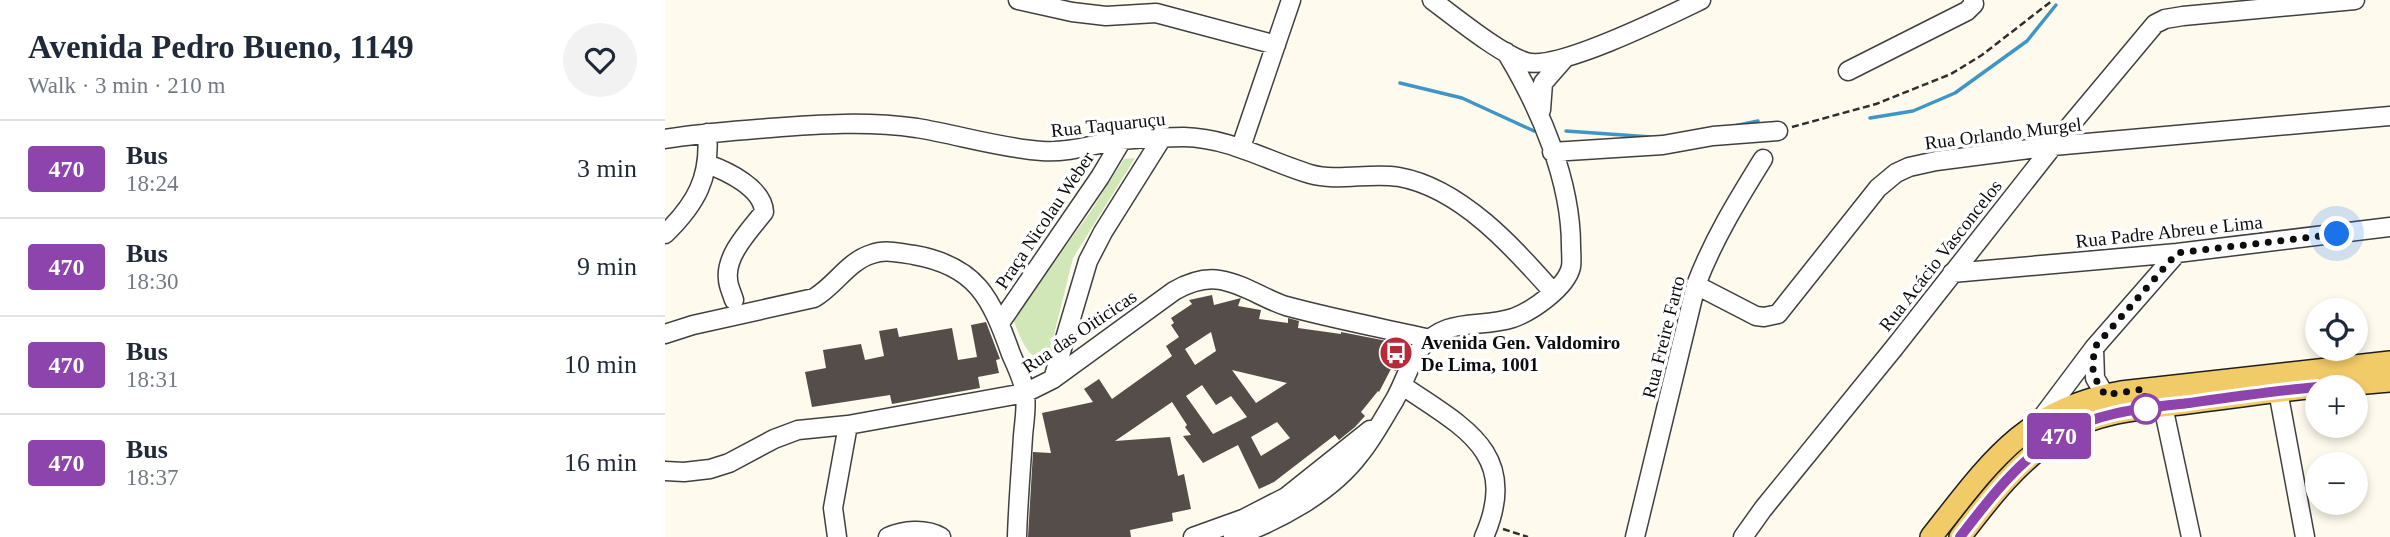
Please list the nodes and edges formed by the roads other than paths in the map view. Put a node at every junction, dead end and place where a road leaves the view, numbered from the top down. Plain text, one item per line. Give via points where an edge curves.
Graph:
1 (1018, 0) edge
2 (1291, 0) edge
3 (1432, 0) edge
4 (1701, 0) edge
5 (1973, 0) edge
6 (2355, 0) edge
7 (2298, 3) edge
8 (2182, 8) edge
9 (1666, 9) edge
10 (1276, 45) junction
11 (1506, 52) junction
12 (1564, 59) junction
13 (1847, 71) dead end
14 (1541, 118) junction
15 (2389, 119) edge
16 (1778, 131) road end
17 (707, 133) junction
18 (1162, 138) junction
19 (665, 139) edge
20 (1122, 140) junction
21 (2053, 146) junction
22 (1241, 147) junction
23 (1552, 152) junction
24 (1763, 159) dead end
25 (707, 164) junction
26 (2390, 227) edge
27 (665, 234) edge
28 (2177, 253) junction
29 (1952, 273) junction
30 (1696, 285) junction
31 (1553, 292) junction
32 (734, 300) dead end
33 (1000, 323) junction
34 (665, 334) edge
35 (1430, 339) junction
36 (2094, 348) junction
37 (2390, 362) edge
38 (1053, 379) junction
39 (2390, 381) edge
40 (2368, 383) edge
41 (1403, 386) junction
42 (2305, 388) edge
43 (2278, 391) junction
44 (1025, 393) junction
45 (2105, 395) junction
46 (2163, 406) junction
47 (2040, 420) junction
48 (1381, 422) junction
49 (848, 425) junction
50 (665, 471) edge
51 (1487, 531) edge
52 (837, 537) edge
53 (888, 537) edge
54 (941, 537) edge
55 (1017, 537) edge
56 (1193, 537) edge
57 (1233, 537) edge
58 (1635, 537) edge
59 (1743, 537) edge
60 (1931, 537) edge
61 (1960, 537) edge
62 (2191, 537) edge
63 (2305, 537) edge

1 - 10 street via 1106,16 1157,13
2 - 10 street
3 - 11 street
4 - 9 street
5 - 13 street via 1967,11
6 - 7 street, Rua Acácio Vasconcelos
7 - 8 street, Rua Acácio Vasconcelos
8 - 21 street, Rua Acácio Vasconcelos via 2147,32
9 - 12 street
10 - 22 street
11 - 12 street via 1530,63
11 - 14 street
12 - 14 street via 1543,83
14 - 23 street
15 - 21 street, Rua Orlando Murgel
16 - 23 street
17 - 19 street, Rua Taquaruçu
17 - 20 street, Rua Taquaruçu via 875,124 1046,152
17 - 25 street
18 - 20 street, Rua Taquaruçu
18 - 22 street, Rua Taquaruçu via 1205,139
18 - 38 street via 1089,261
20 - 33 street, Praça Nicolau Weber
21 - 29 street, Rua Acácio Vasconcelos
21 - 30 street, Rua Orlando Murgel via 1937,161 1896,173 1878,188 1784,308 1772,317 1756,316
22 - 31 street, Rua Taquaruçu via 1310,174 1399,177 1423,184 1481,219
23 - 31 street via 1571,229 1571,268
24 - 30 street, Rua Freire Farto via 1725,219
25 - 27 street via 700,192
25 - 32 street via 745,183 763,204 764,212 731,258 728,281
26 - 28 street, Rua Padre Abreu e Lima
28 - 29 street, Rua Padre Abreu e Lima
28 - 36 street
29 - 59 street, Rua Acácio Vasconcelos
30 - 58 street, Rua Freire Farto
31 - 35 street via 1518,316 1457,326
33 - 34 street via 977,284 957,267 889,251 860,259 814,298
33 - 44 street
35 - 38 street, Rua das Oiticicas via 1283,305 1219,279 1203,280 1174,291
35 - 41 street via 1415,358
36 - 45 street via 2095,378
36 - 47 street
37 - 45 main road
38 - 44 street, Rua das Oiticicas
39 - 40 main road
41 - 48 street
41 - 51 street via 1468,431 1482,447 1496,483
42 - 43 main road
43 - 46 main road
43 - 63 street
44 - 49 street, Rua das Oiticicas
44 - 55 street
45 - 47 main road
46 - 61 main road via 2097,419 2061,434 1998,488
46 - 62 street
47 - 60 main road via 1992,460
48 - 56 street via 1286,497
48 - 57 street via 1360,456 1337,479 1280,516
49 - 50 street, Rua das Oiticicas via 798,430 710,469
49 - 52 street via 833,508
53 - 54 street via 909,531

